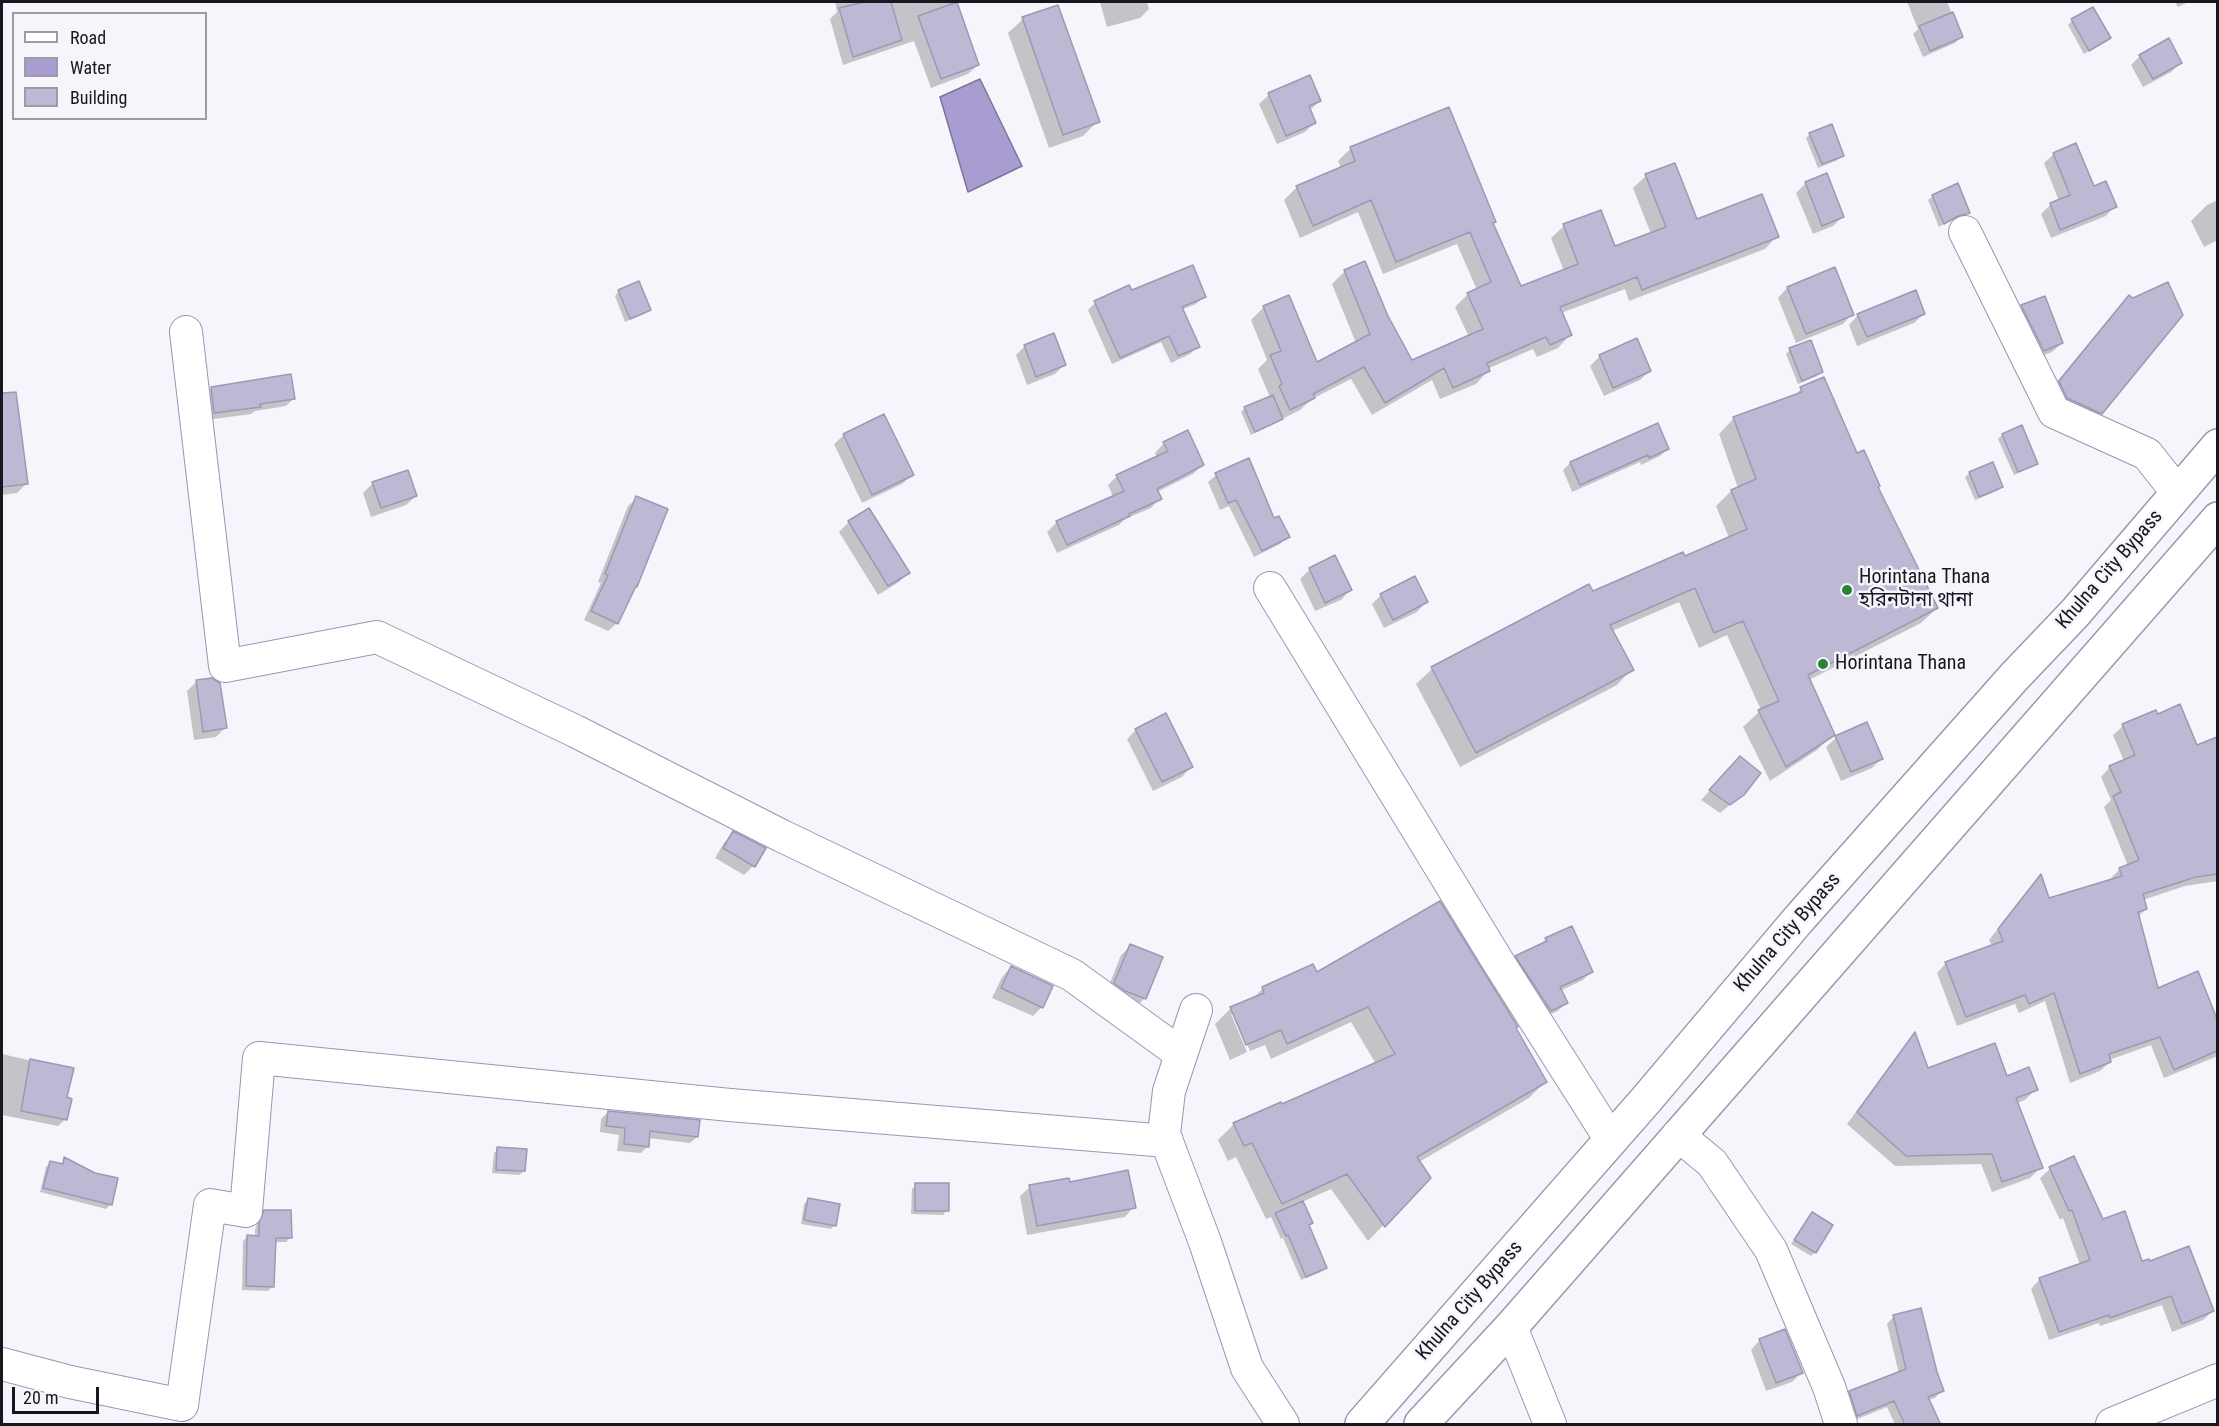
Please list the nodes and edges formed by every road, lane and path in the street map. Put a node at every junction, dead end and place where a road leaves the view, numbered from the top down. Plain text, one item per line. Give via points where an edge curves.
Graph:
1 (1965, 232) dead end
2 (186, 332) dead end
3 (2217, 446) edge
4 (2177, 492) junction
5 (2217, 519) edge
6 (1270, 588) dead end
7 (1196, 1010) dead end
8 (1181, 1054) junction
9 (1678, 1135) junction
10 (1611, 1140) junction
11 (1167, 1141) junction
12 (1511, 1327) junction
13 (2, 1364) edge
14 (2217, 1380) edge
15 (1283, 1425) edge
16 (1362, 1425) edge
17 (1421, 1425) edge
18 (1550, 1425) edge
19 (1840, 1425) edge
20 (2112, 1425) edge

1 - 4 street via 2054,412 2147,454
2 - 8 street via 225,666 377,637 1072,975
3 - 4 highway, Khulna City Bypass
4 - 10 highway, Khulna City Bypass via 2075,613 1798,920
5 - 9 highway
6 - 10 street
7 - 8 street
8 - 11 street via 1169,1091 1164,1134
9 - 12 highway
9 - 19 street via 1712,1162 1771,1250 1829,1387
10 - 16 highway, Khulna City Bypass
11 - 13 street via 730,1105 259,1058 246,1211 210,1205 182,1406
11 - 15 street via 1247,1368
12 - 17 highway
12 - 18 street
14 - 20 street

